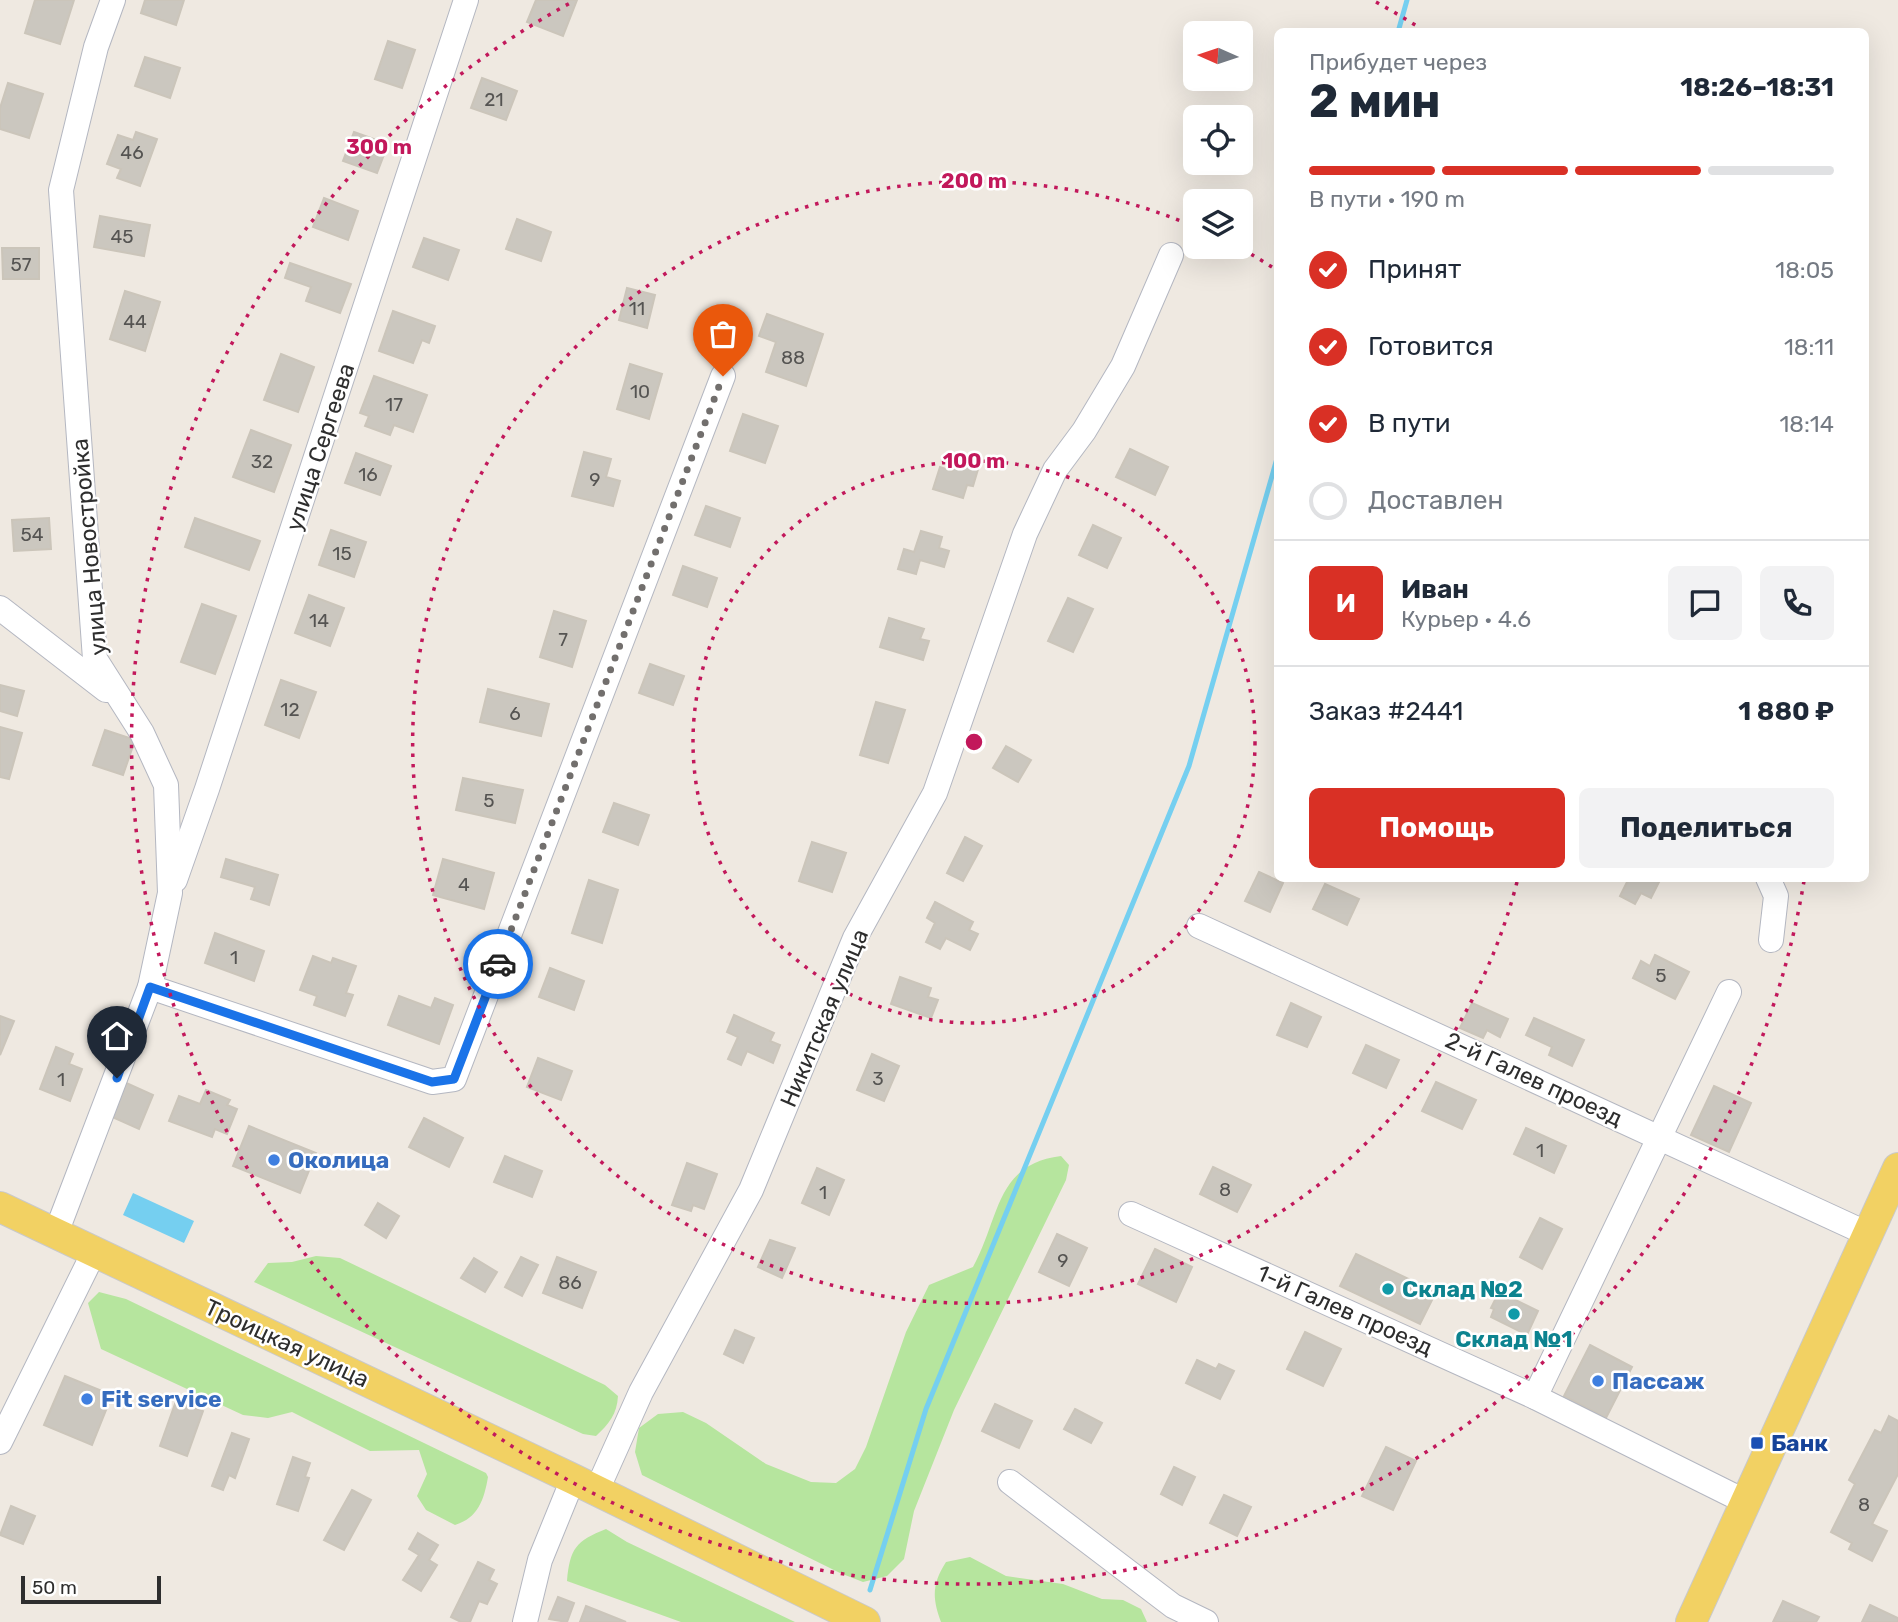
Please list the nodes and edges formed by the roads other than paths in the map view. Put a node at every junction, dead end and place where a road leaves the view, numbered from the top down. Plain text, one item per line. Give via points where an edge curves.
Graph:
1 (113, 0) edge
2 (467, 0) edge
3 (1171, 255) dead end
4 (723, 376) dead end
5 (0, 608) edge
6 (123, 703) junction
7 (1770, 882) edge
8 (170, 893) junction
9 (1199, 926) dead end
10 (1770, 940) dead end
11 (150, 987) junction
12 (1729, 992) dead end
13 (1660, 1137) junction
14 (1898, 1168) edge
15 (0, 1207) edge
16 (1131, 1214) dead end
17 (56, 1233) junction
18 (1868, 1234) junction
19 (94, 1252) junction
20 (1535, 1396) junction
21 (0, 1442) edge
22 (1010, 1482) dead end
23 (585, 1485) junction
24 (1746, 1502) junction
25 (525, 1622) edge
26 (865, 1622) edge
27 (1206, 1622) edge
28 (1691, 1622) edge

1 - 6 street, улица Новостройка via 96,47 61,190 95,659
2 - 8 street, улица Сергеева
3 - 23 street, Никитская улица via 1123,366 1055,470 1025,534 935,793 855,938 751,1190
4 - 11 street via 454,1079 432,1082
5 - 6 street
6 - 8 street, улица Новостройка via 166,785
7 - 10 street via 1776,896
8 - 11 street, улица Новостройка
9 - 13 street, 2-й Галев проезд
11 - 17 street, улица Новостройка
12 - 13 street
13 - 18 street, 2-й Галев проезд
13 - 20 street
14 - 18 main road
15 - 17 main road, Троицкая улица
16 - 20 street, 1-й Галев проезд
17 - 19 main road, Троицкая улица
18 - 24 main road
19 - 21 street
19 - 23 main road, Троицкая улица
20 - 24 street, 1-й Галев проезд
22 - 27 street via 1172,1606
23 - 25 street, Никитская улица via 540,1560
23 - 26 main road, Троицкая улица
24 - 28 main road

